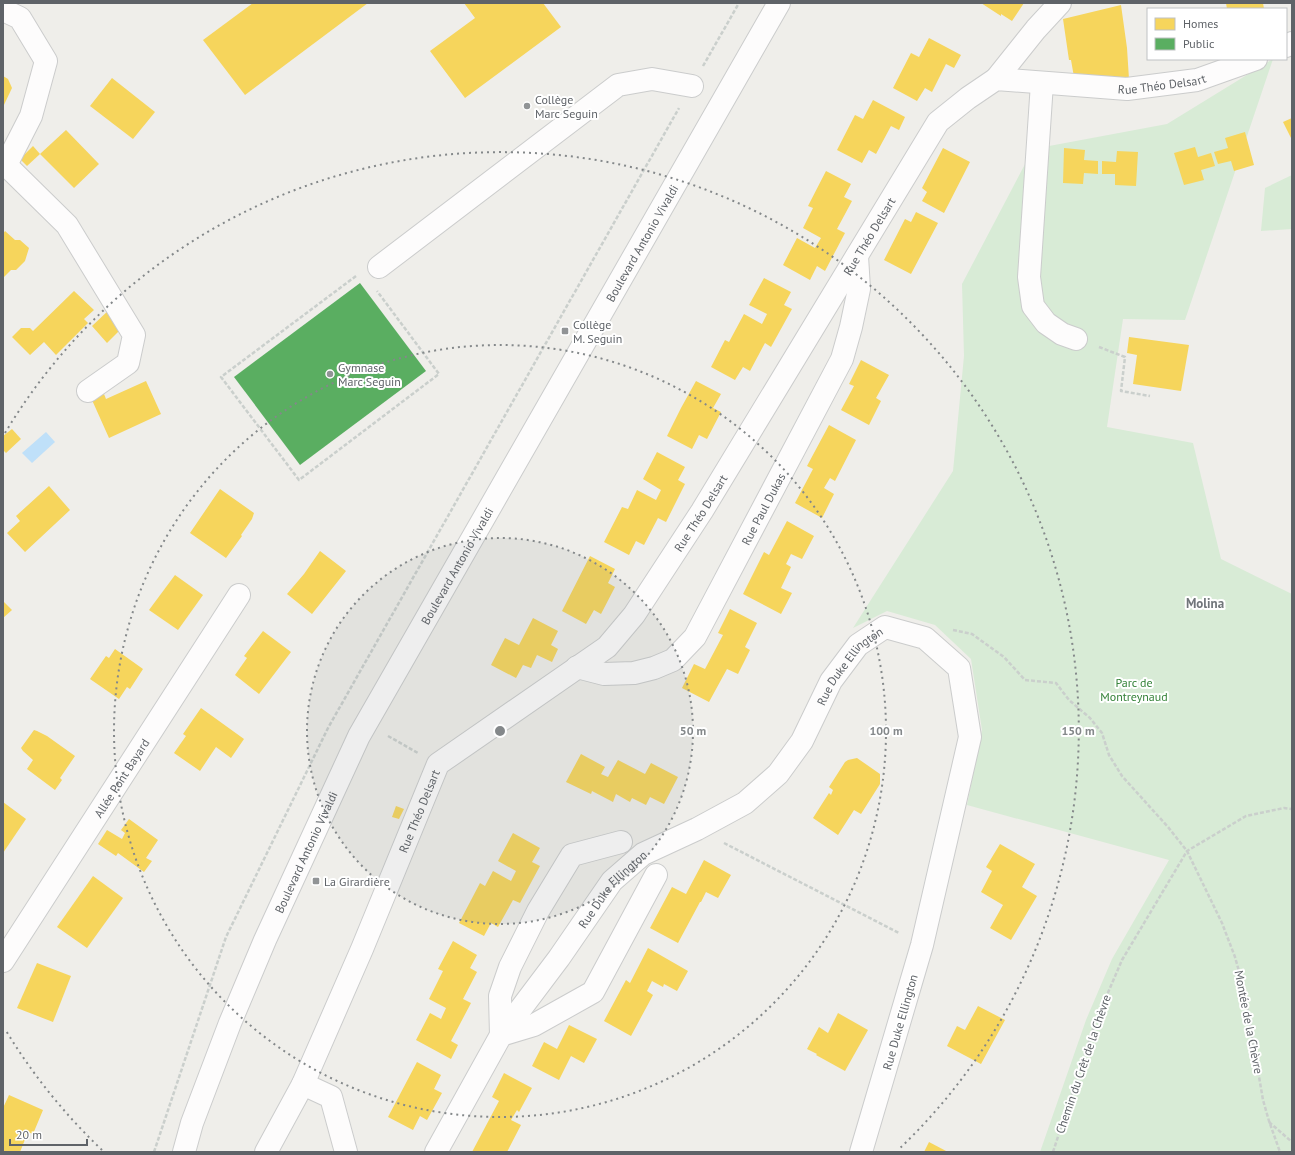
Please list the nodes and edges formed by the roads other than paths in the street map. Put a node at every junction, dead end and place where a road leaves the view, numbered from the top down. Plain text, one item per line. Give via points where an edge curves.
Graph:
1 (779, 3) edge
2 (1060, 3) edge
3 (3, 10) edge
4 (1253, 60) edge
5 (996, 79) junction
6 (1042, 83) junction
7 (692, 86) dead end
8 (857, 256) junction
9 (379, 267) road end
10 (1076, 339) road end
11 (88, 391) dead end
12 (239, 595) dead end
13 (577, 667) junction
14 (621, 842) dead end
15 (656, 875) dead end
16 (3, 961) edge
17 (501, 1036) junction
18 (303, 1084) junction
19 (184, 1152) edge
20 (266, 1152) edge
21 (346, 1152) edge
22 (436, 1152) edge
23 (861, 1152) edge

1 - 19 street, Boulevard Antonio Vivaldi via 359,736 264,940 192,1123
2 - 5 street
3 - 11 street via 20,18 46,61 31,116 6,165 67,225 134,335 128,363
4 - 6 street, Rue Théo Delsart via 1197,80 1127,89
5 - 6 street, Rue Théo Delsart
5 - 8 street, Rue Théo Delsart via 938,122
6 - 10 street via 1029,277 1033,306 1046,323 1062,334
7 - 9 street via 652,79 618,85
8 - 13 street, Rue Théo Delsart via 702,511 634,615 607,647
8 - 13 street, Rue Paul Dukas via 859,289 842,359 695,637 672,660 654,668 634,673 604,674
12 - 16 street, Allée Pont Bayard
13 - 18 street, Rue Théo Delsart via 438,764
14 - 17 street via 572,855 538,911 510,967 500,996
15 - 17 street, Rue Duke Ellington via 593,992 534,1025
17 - 22 street, Rue Duke Ellington
17 - 23 street, Rue Duke Ellington via 612,881 643,854 745,803 778,774 802,741 831,681 858,645 885,627 925,638 959,668 970,737 922,945
18 - 20 street, Rue Théo Delsart
18 - 21 street via 331,1097

